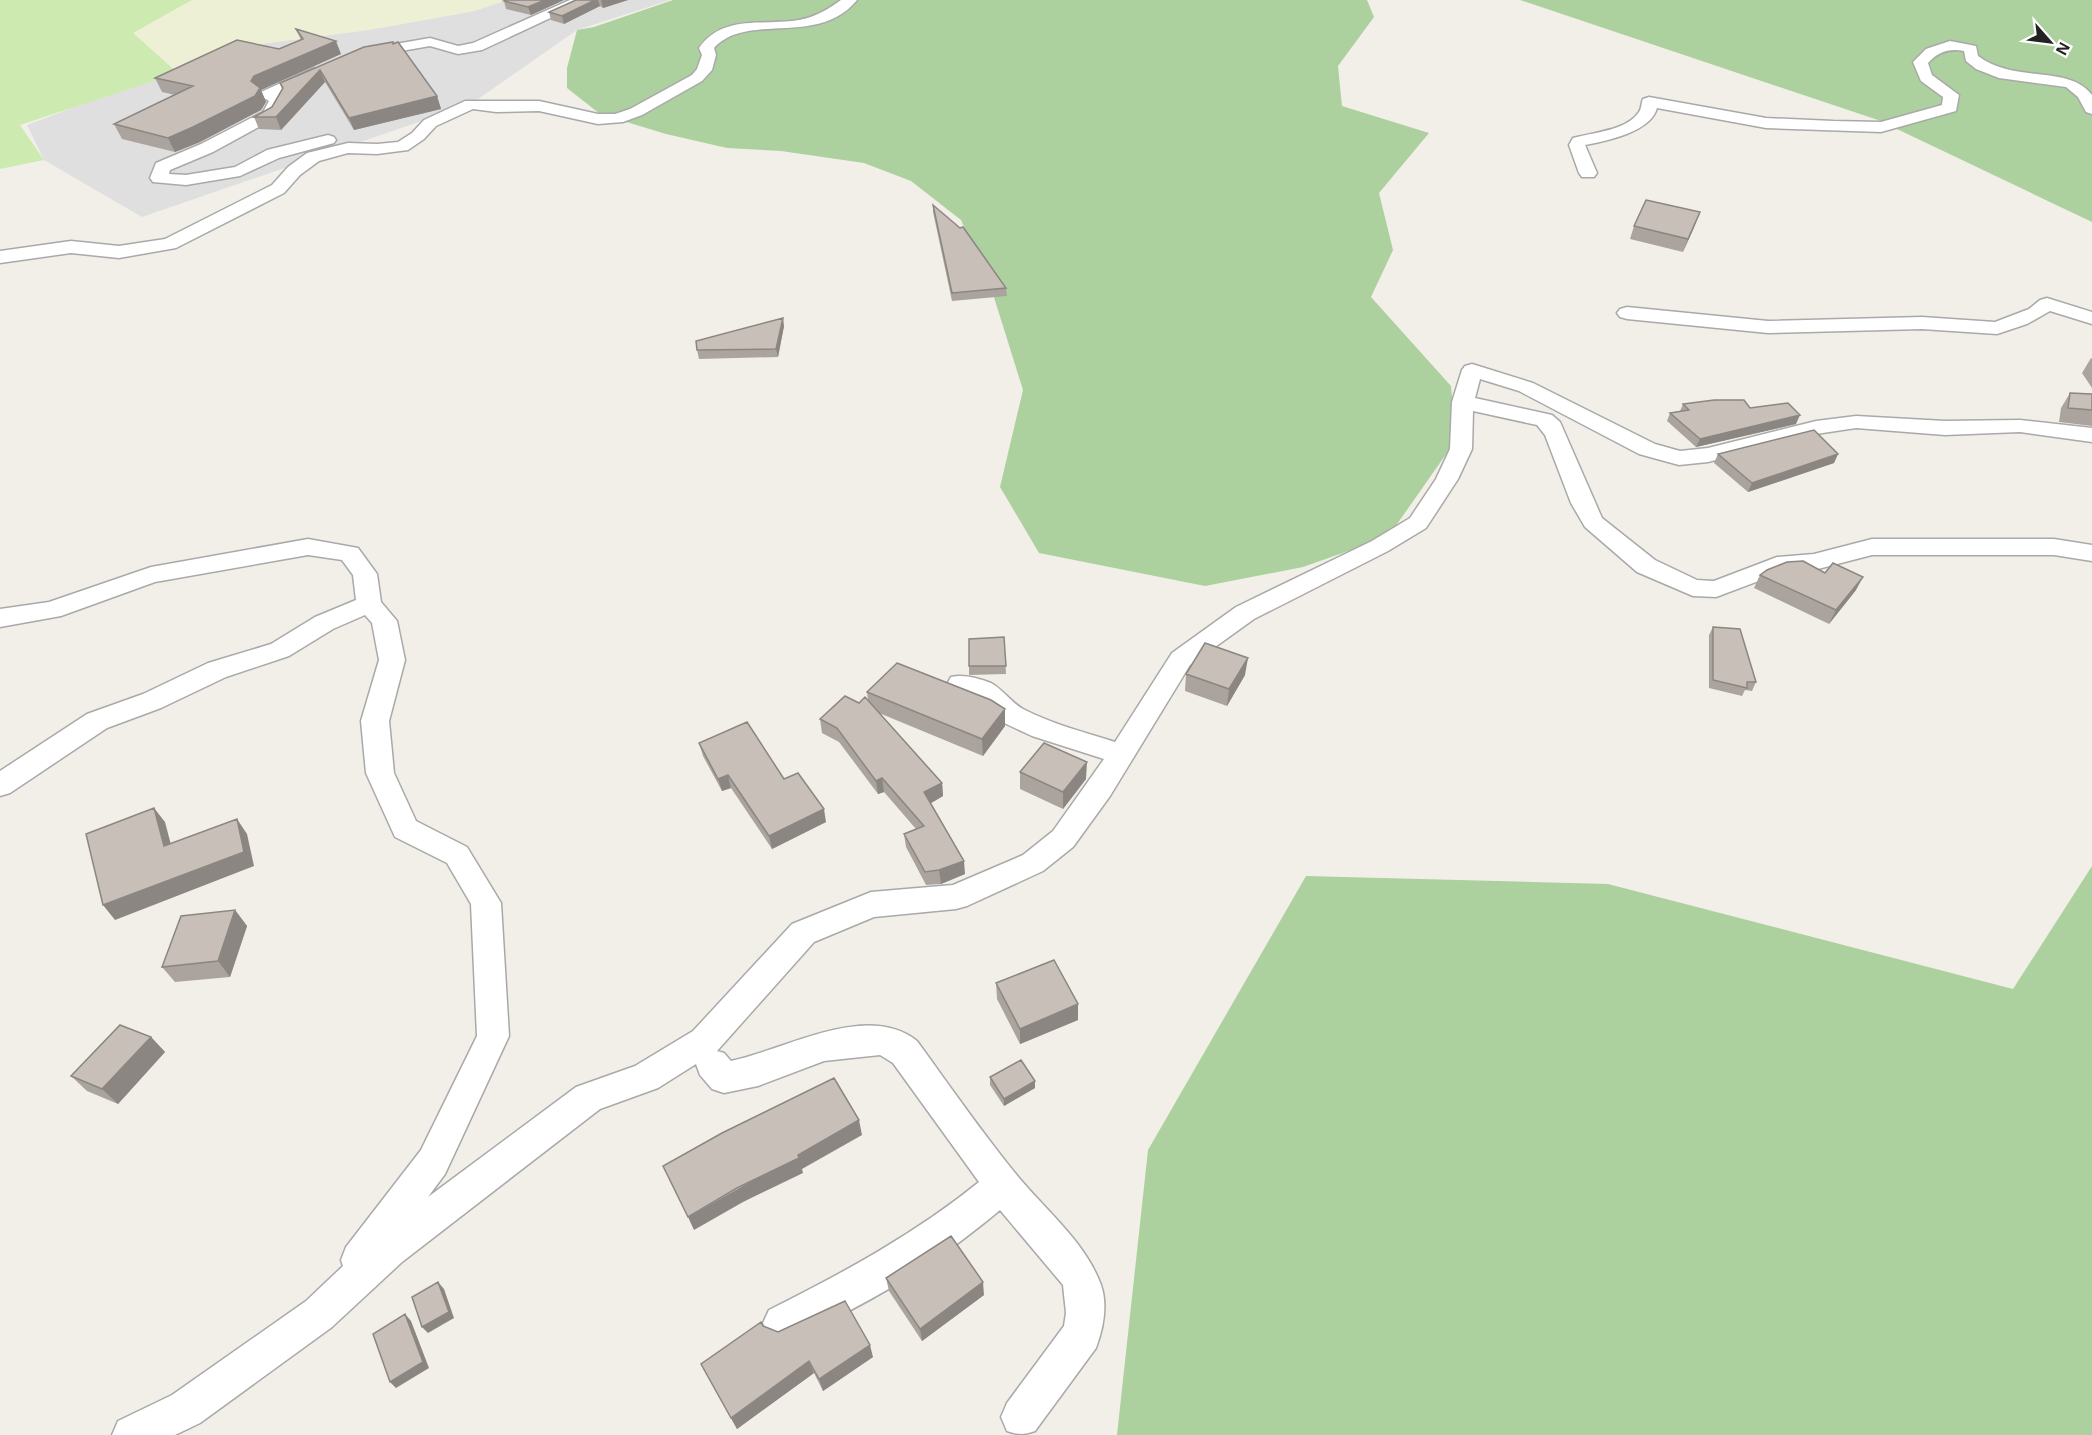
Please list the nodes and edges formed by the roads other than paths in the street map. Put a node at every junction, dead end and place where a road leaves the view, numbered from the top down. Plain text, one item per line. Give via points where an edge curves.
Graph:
1 (582, 0) edge
2 (850, 0) edge
3 (353, 58) edge
4 (325, 68) edge
5 (2092, 110) edge
6 (430, 123) junction
7 (398, 128) dead end
8 (366, 134) dead end
9 (1588, 173) dead end
10 (0, 257) edge
11 (1627, 313) dead end
12 (2092, 318) edge
13 (1463, 402) junction
14 (2092, 435) edge
15 (2092, 553) edge
16 (369, 604) junction
17 (0, 618) edge
18 (960, 684) dead end
19 (1121, 754) junction
20 (0, 785) edge
21 (712, 1064) dead end
22 (1002, 1185) junction
23 (319, 1314) junction
24 (782, 1323) dead end
25 (1021, 1417) dead end
26 (132, 1435) edge

1 - 3 street via 477,47 458,50 430,42
2 - 6 street via 809,22 732,29 712,39 706,48 709,55 704,70 697,78 617,119 598,119 539,106 471,104
4 - 8 street via 267,95 278,99 268,115 162,167 159,178 186,180 240,171 273,154 310,143
5 - 9 street via 2088,99 2070,83 1994,73 1971,58 1971,49 1950,44 1926,54 1920,62 1921,72 1934,86 1951,95 1950,108 1936,113 1881,127 1833,126 1766,123 1649,102 1649,111 1631,126 1579,141 1577,145
6 - 7 street
6 - 10 street via 402,146 348,148 313,157 278,189 170,244 118,252 71,247
11 - 12 street via 1768,327 1922,323 1997,328 2036,313 2047,304
13 - 14 street via 1472,370 1526,387 1647,449 1679,458 1857,422 1945,428 2020,426
13 - 15 street via 1544,420 1556,435 1593,522 1646,566 1693,588 1716,589 1777,565 1814,562 1872,547 2054,547
13 - 19 street via 1461,449 1418,523 1245,613 1181,658
16 - 17 street via 365,574 350,554 308,547 151,575 52,610
16 - 20 street via 324,623 280,650 217,670 97,722
16 - 23 street via 384,621 392,660 375,722 380,773 405,829 457,855 486,903 493,1036 433,1162
18 - 19 street via 984,691 1012,715 1042,729
19 - 23 street via 1063,839 1033,863 956,897 872,905 803,933 705,1041 646,1077 588,1098 389,1249
21 - 22 street via 724,1078 758,1071 823,1046 880,1040 894,1043 905,1052
22 - 24 street via 959,1221 859,1284
22 - 25 street via 1076,1272 1083,1288 1082,1334
23 - 26 street via 186,1409

